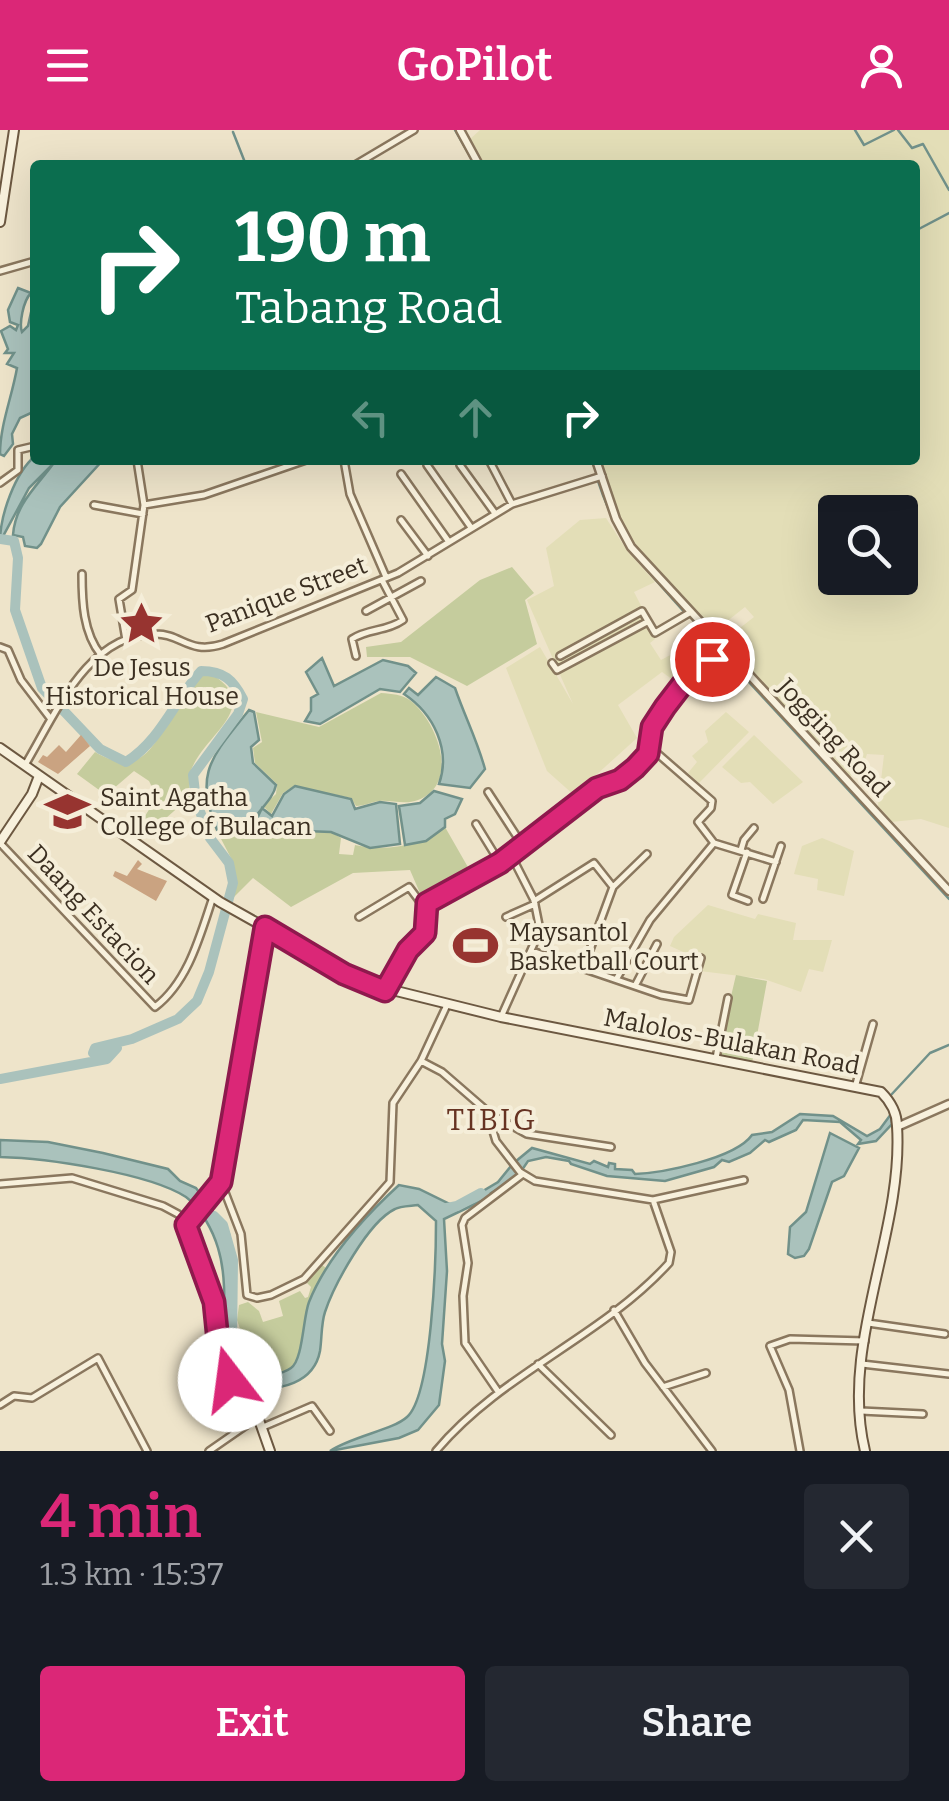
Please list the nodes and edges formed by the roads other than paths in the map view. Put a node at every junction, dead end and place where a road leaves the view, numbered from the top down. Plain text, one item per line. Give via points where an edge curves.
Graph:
1 (14, 130) edge
2 (414, 130) edge
3 (460, 130) edge
4 (363, 160) edge
5 (477, 160) edge
6 (0, 222) edge
7 (30, 262) edge
8 (0, 271) edge
9 (30, 447) edge
10 (138, 465) edge
11 (291, 465) edge
12 (345, 465) edge
13 (428, 465) dead end
14 (460, 465) dead end
15 (492, 465) edge
16 (598, 465) edge
17 (402, 474) dead end
18 (603, 476) junction
19 (0, 482) edge
20 (512, 504) junction
21 (94, 505) dead end
22 (144, 505) junction
23 (494, 512) junction
24 (143, 514) junction
25 (401, 520) dead end
26 (470, 526) junction
27 (448, 542) junction
28 (428, 556) junction
29 (82, 574) dead end
30 (384, 578) junction
31 (421, 581) dead end
32 (391, 600) junction
33 (366, 611) dead end
34 (691, 612) junction
35 (647, 622) junction
36 (126, 640) junction
37 (0, 647) edge
38 (727, 652) junction
39 (101, 655) junction
40 (356, 656) dead end
41 (560, 656) dead end
42 (552, 663) dead end
43 (53, 715) junction
44 (0, 748) edge
45 (650, 748) junction
46 (25, 765) junction
47 (39, 776) junction
48 (51, 784) junction
49 (488, 792) dead end
50 (32, 794) junction
51 (476, 824) dead end
52 (754, 828) dead end
53 (0, 842) edge
54 (714, 843) junction
55 (523, 846) junction
56 (781, 846) dead end
57 (744, 852) junction
58 (647, 854) dead end
59 (511, 855) junction
60 (776, 862) junction
61 (500, 863) junction
62 (613, 887) junction
63 (949, 891) edge
64 (764, 898) dead end
65 (216, 900) junction
66 (748, 901) dead end
67 (535, 903) junction
68 (424, 907) junction
69 (506, 917) dead end
70 (359, 918) dead end
71 (265, 927) junction
72 (657, 944) dead end
73 (532, 951) junction
74 (702, 958) dead end
75 (584, 968) junction
76 (617, 978) junction
77 (635, 986) junction
78 (385, 991) junction
79 (728, 998) dead end
80 (447, 1004) junction
81 (501, 1017) junction
82 (873, 1024) dead end
83 (716, 1058) junction
84 (421, 1061) junction
85 (856, 1084) junction
86 (949, 1104) edge
87 (486, 1111) junction
88 (897, 1124) junction
89 (611, 1147) dead end
90 (522, 1173) junction
91 (744, 1180) dead end
92 (221, 1182) junction
93 (0, 1184) edge
94 (654, 1200) junction
95 (186, 1225) junction
96 (614, 1309) junction
97 (868, 1324) junction
98 (945, 1334) dead end
99 (865, 1341) junction
100 (538, 1364) junction
101 (862, 1364) junction
102 (706, 1372) dead end
103 (949, 1374) edge
104 (663, 1388) junction
105 (498, 1391) junction
106 (0, 1406) edge
107 (859, 1412) junction
108 (922, 1414) dead end
109 (258, 1416) junction
110 (263, 1427) junction
111 (330, 1430) dead end
112 (611, 1435) dead end
113 (147, 1451) edge
114 (209, 1451) edge
115 (270, 1451) edge
116 (436, 1451) edge
117 (712, 1451) edge
118 (800, 1451) edge
119 (864, 1451) edge

1 - 6 main road
2 - 4 street
3 - 5 street
7 - 8 street
9 - 19 street via 18,450 19,468
10 - 22 street
11 - 22 street via 204,495
12 - 30 street
13 - 26 street
14 - 23 street
15 - 20 street
16 - 18 street, Jogging Road
17 - 27 street
18 - 20 street, Panique Street
18 - 34 street, Jogging Road via 630,547
20 - 23 street, Panique Street
21 - 24 street
22 - 24 street
23 - 26 street, Panique Street
24 - 36 street via 132,590 120,599
25 - 28 street
26 - 27 street, Panique Street
27 - 28 street, Panique Street
28 - 30 street, Panique Street
29 - 39 street via 92,644
30 - 32 street
30 - 36 street, Panique Street via 210,648 162,634
31 - 32 street
32 - 33 street
32 - 40 street via 403,620 352,638
34 - 35 street via 655,634
34 - 38 street, Jogging Road
35 - 41 street via 642,611
35 - 42 street via 557,670
36 - 39 street
37 - 43 street
38 - 45 street via 688,677 652,727
38 - 63 street, Jogging Road
39 - 43 street
43 - 46 street
44 - 46 main road, Malolos-Bulakan Road
45 - 54 street via 712,801 698,822
45 - 55 street via 620,780 597,788
46 - 47 main road, Malolos-Bulakan Road
47 - 48 main road, Malolos-Bulakan Road
47 - 50 main road
48 - 50 main road
48 - 65 main road, Malolos-Bulakan Road
49 - 55 street
50 - 53 main road
51 - 61 street
52 - 57 street
53 - 65 street, Daang Estacion via 155,1007 176,988
54 - 57 street
54 - 76 street via 650,920
55 - 59 street
56 - 60 street
57 - 60 street
57 - 66 street via 732,895
58 - 62 street
59 - 61 street
59 - 67 street
60 - 64 street
61 - 68 street
62 - 67 street via 594,863
62 - 75 street
65 - 71 main road, Malolos-Bulakan Road
67 - 69 street
67 - 73 street via 540,930
68 - 70 street via 411,887
68 - 78 street via 425,933
71 - 78 main road, Malolos-Bulakan Road
71 - 92 main road
72 - 77 street
73 - 75 street
73 - 81 street
74 - 77 street via 689,1000
75 - 76 street
76 - 77 street
78 - 80 main road, Malolos-Bulakan Road
79 - 83 street
80 - 81 main road, Malolos-Bulakan Road
80 - 84 street
81 - 83 main road, Malolos-Bulakan Road
82 - 85 street
83 - 85 main road, Malolos-Bulakan Road
84 - 87 street
84 - 92 street via 393,1103 390,1182 304,1279 271,1295 247,1294 241,1234
85 - 88 main road, Malolos-Bulakan Road via 881,1092
86 - 88 street
87 - 89 street via 527,1134
87 - 90 street via 496,1141
88 - 97 main road, Malolos-Bulakan Road
90 - 94 street via 559,1188
90 - 105 street via 462,1225 468,1262 465,1342
91 - 94 street
92 - 95 main road
93 - 95 street via 72,1178 163,1206
94 - 96 street via 672,1258
95 - 109 main road via 214,1302 220,1361
96 - 100 street
96 - 104 street
97 - 98 street
97 - 99 main road, Malolos-Bulakan Road
99 - 101 main road, Malolos-Bulakan Road
99 - 118 street via 790,1339 770,1346 789,1390
100 - 105 street
100 - 112 street
101 - 103 street
101 - 107 main road, Malolos-Bulakan Road
102 - 104 street
104 - 117 street
105 - 116 street
106 - 113 street via 14,1396 32,1398 98,1358
107 - 108 street
107 - 119 main road, Malolos-Bulakan Road
109 - 110 main road
109 - 114 street
110 - 111 street via 312,1406
110 - 115 main road

